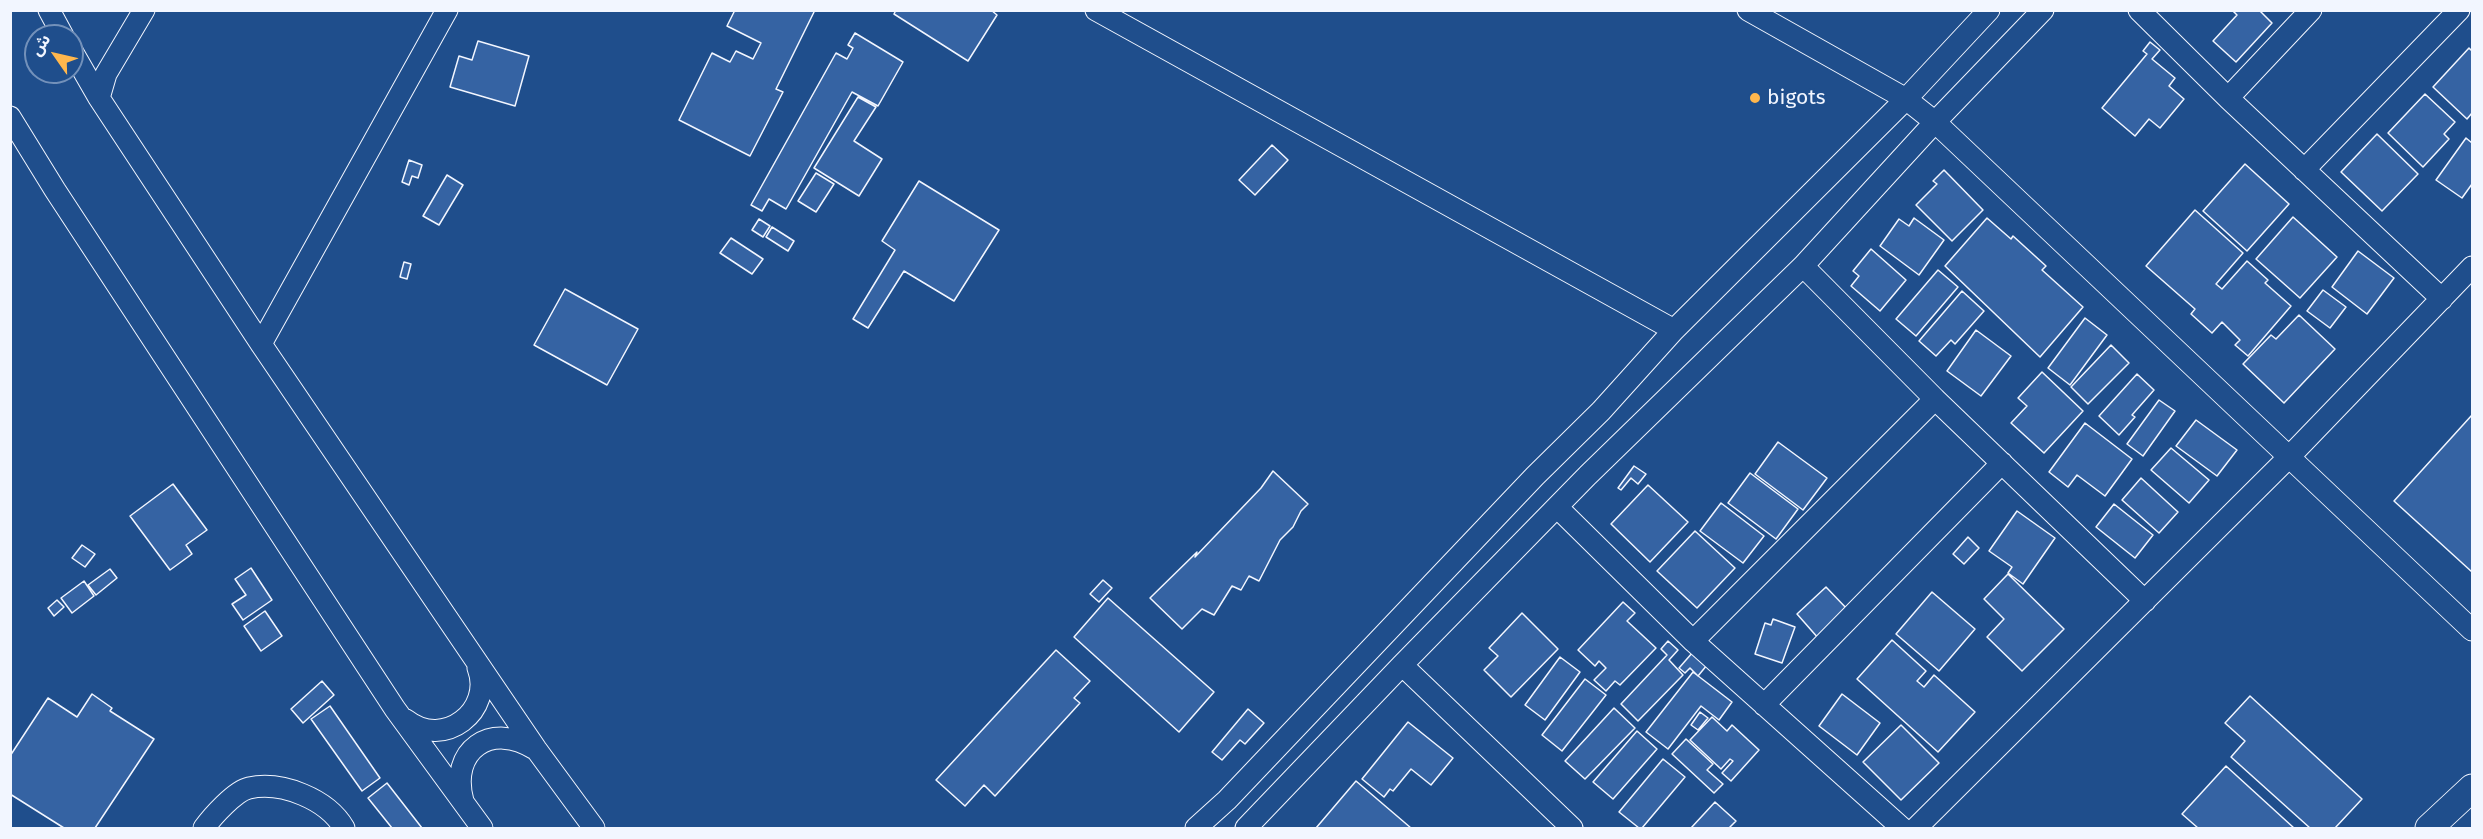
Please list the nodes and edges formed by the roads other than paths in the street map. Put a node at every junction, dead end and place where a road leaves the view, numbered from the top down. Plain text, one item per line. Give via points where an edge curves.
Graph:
1 (49, 10) edge
2 (144, 10) edge
3 (447, 10) edge
4 (1096, 10) edge
5 (1748, 10) edge
6 (1989, 10) edge
7 (2043, 10) edge
8 (2139, 10) edge
9 (2311, 10) edge
10 (2459, 10) edge
11 (57, 24) edge
12 (84, 72) edge
13 (99, 98) junction
14 (2228, 98) junction
15 (1906, 99) junction
16 (10, 117) edge
17 (1935, 122) junction
18 (2304, 170) junction
19 (1803, 266) junction
20 (2472, 267) edge
21 (2442, 299) junction
22 (1674, 330) junction
23 (261, 344) junction
24 (1935, 399) junction
25 (2289, 458) junction
26 (2002, 464) junction
27 (1557, 507) junction
28 (2145, 601) junction
29 (2472, 630) edge
30 (1693, 641) junction
31 (475, 659) junction
32 (1402, 665) junction
33 (1764, 705) junction
34 (395, 709) junction
35 (536, 749) junction
36 (2472, 788) edge
37 (463, 803) junction
38 (1258, 824) edge
39 (204, 828) edge
40 (344, 828) edge
41 (482, 828) edge
42 (594, 828) edge
43 (1196, 828) edge
44 (1572, 828) edge
45 (1902, 828) edge
46 (1916, 828) edge
47 (2429, 828) edge
48 (2435, 828) edge

1 - 11 street
2 - 13 street via 106,74
3 - 23 street
4 - 22 street
5 - 15 street
6 - 15 street
7 - 17 street
8 - 14 street
9 - 14 street
10 - 18 street
12 - 13 street
13 - 23 street
14 - 18 street
15 - 17 street
15 - 22 street
16 - 34 street
17 - 19 street
17 - 25 street
18 - 21 street
19 - 24 street
19 - 27 street
20 - 21 street
21 - 25 street
22 - 43 street via 1601,411
23 - 31 street
24 - 26 street
24 - 30 street
25 - 28 street
25 - 29 street
26 - 28 street
26 - 33 street
27 - 30 street
27 - 32 street
28 - 46 street
30 - 33 street
31 - 34 street via 482,690 458,724 433,732 420,730
31 - 35 street
32 - 38 street
32 - 44 street
33 - 45 street
34 - 37 street
35 - 37 street via 501,736 476,746 460,772
35 - 42 street
36 - 47 main road
36 - 48 main road
37 - 41 street
39 - 40 street via 247,788 283,788 313,800 339,819

